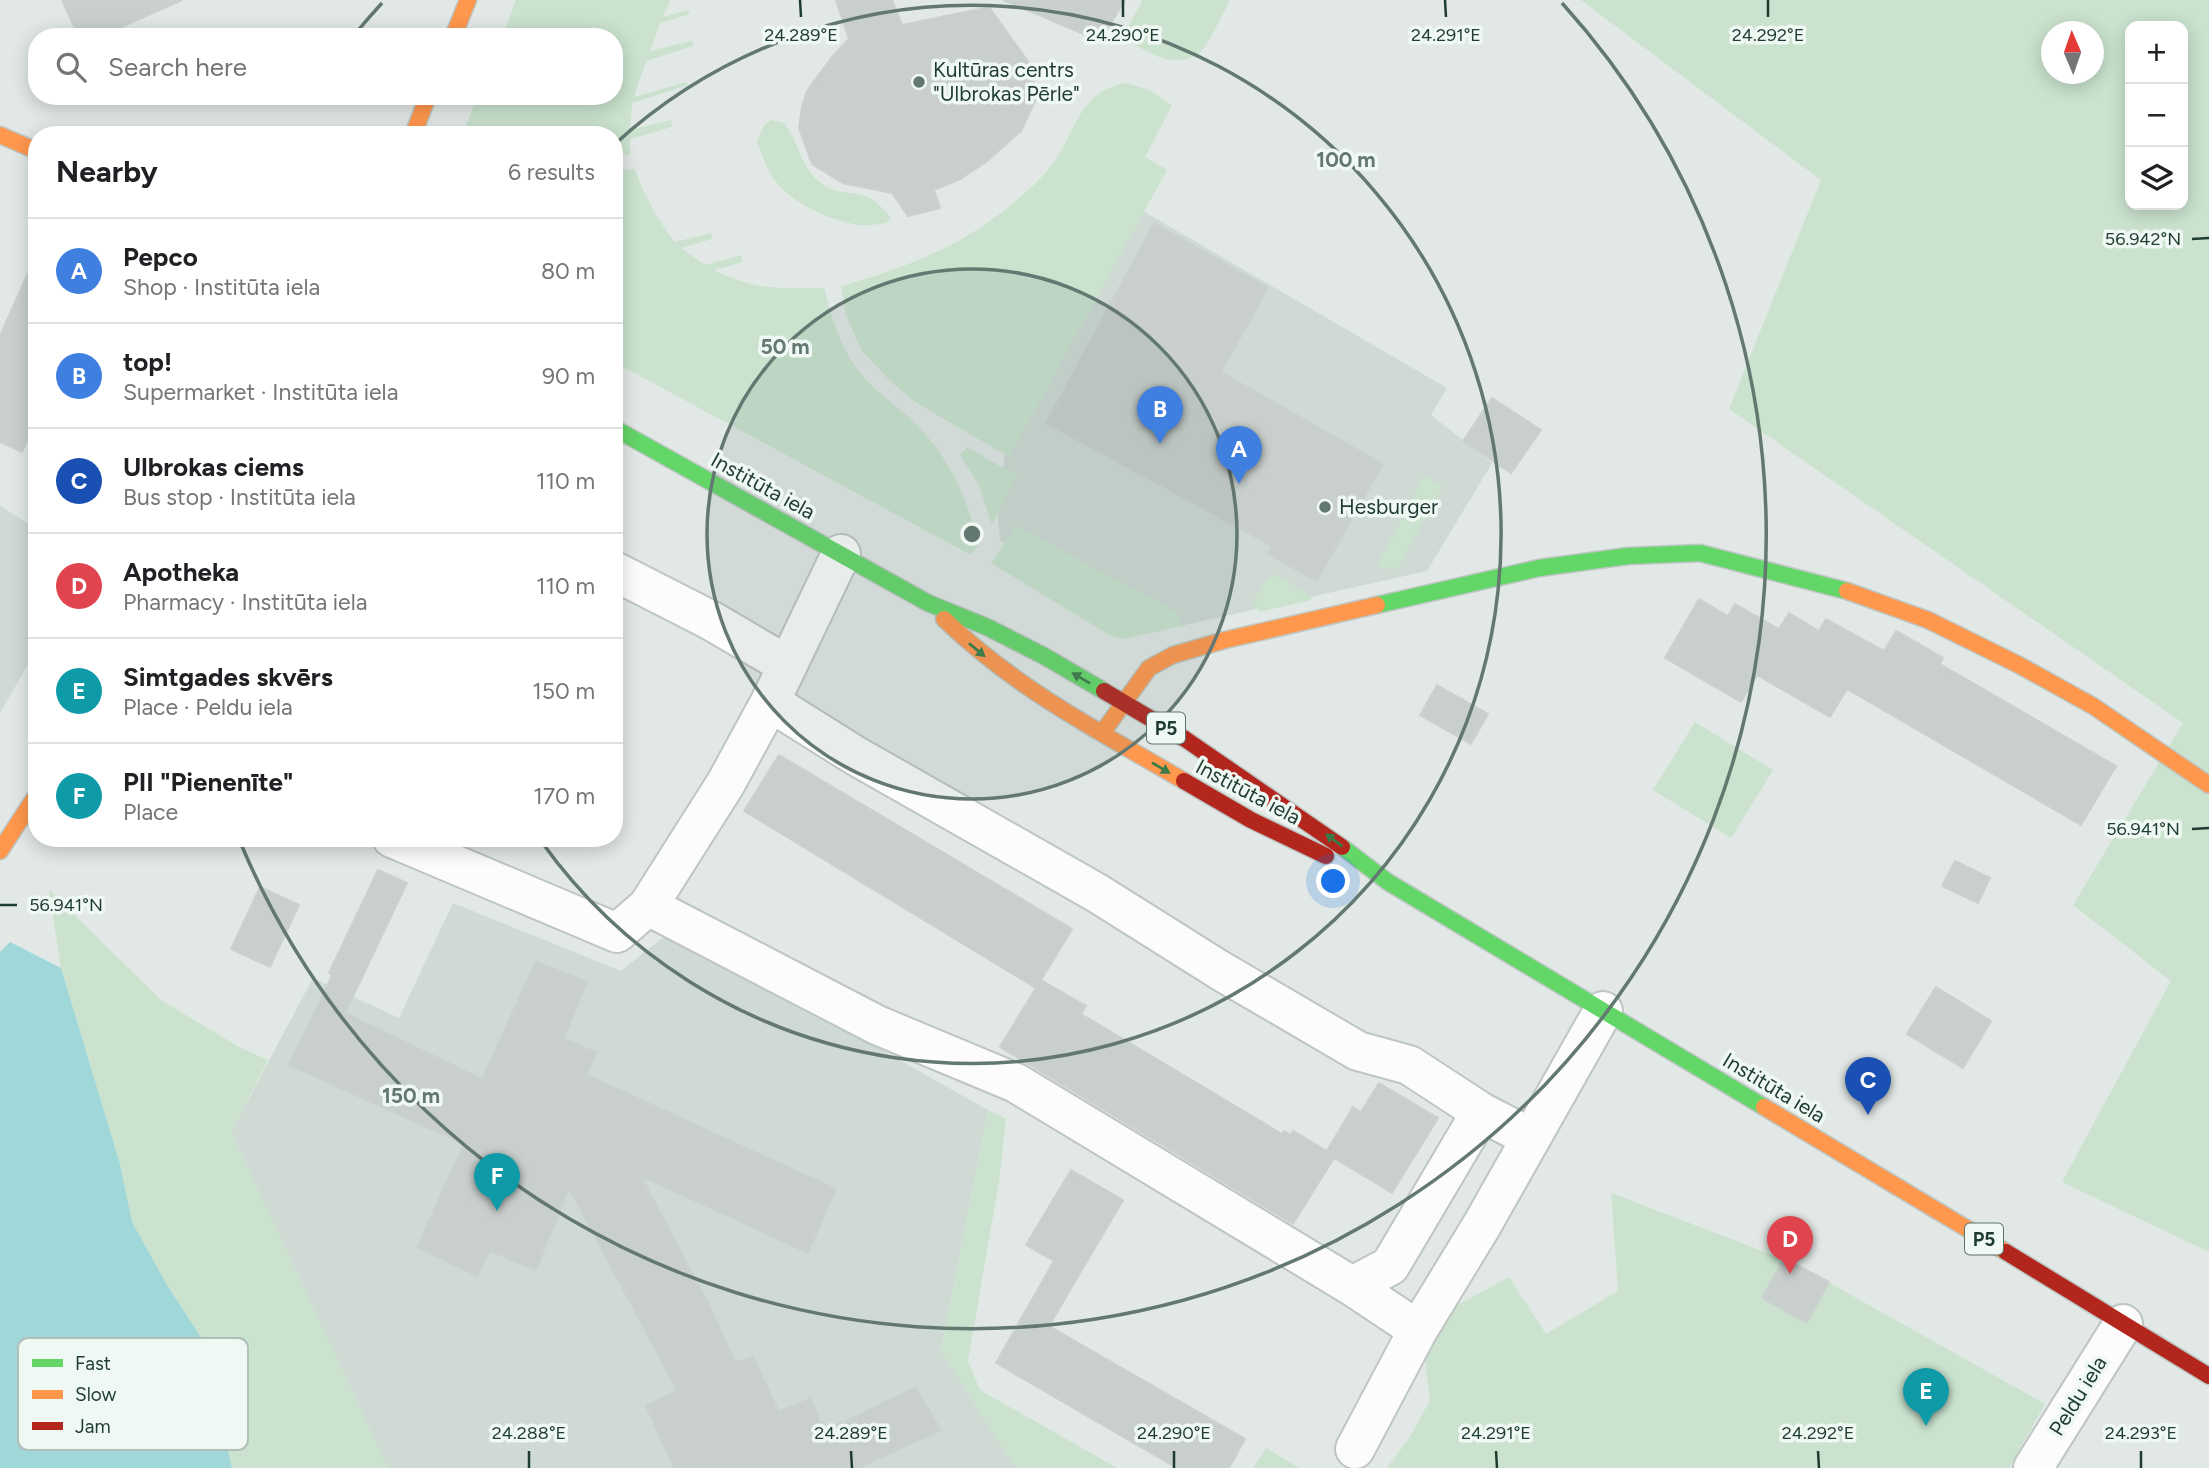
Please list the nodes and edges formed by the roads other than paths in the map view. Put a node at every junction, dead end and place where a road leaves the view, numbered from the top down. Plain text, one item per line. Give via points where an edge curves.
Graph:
1 (465, 8) edge
2 (457, 28) edge
3 (425, 105) edge
4 (416, 126) edge
5 (0, 135) edge
6 (28, 147) edge
7 (623, 433) edge
8 (841, 554) junction
9 (623, 576) edge
10 (928, 603) junction
11 (787, 665) junction
12 (770, 702) junction
13 (1123, 703) junction
14 (1102, 733) junction
15 (2209, 785) edge
16 (28, 808) edge
17 (445, 849) edge
18 (0, 851) edge
19 (1388, 882) junction
20 (648, 906) junction
21 (1603, 1011) junction
22 (1481, 1112) junction
23 (1531, 1138) junction
24 (1352, 1286) junction
25 (2123, 1324) junction
26 (1418, 1331) junction
27 (2209, 1376) edge
28 (1355, 1449) dead end
29 (2033, 1468) edge

1 - 2 main road
3 - 4 main road
5 - 6 main road
7 - 8 main road, Institūta iela / P5
8 - 10 main road, Institūta iela / P5
8 - 11 street
9 - 11 street
13 -> 10 main road, Institūta iela / P5 via 987,626
10 -> 14 main road, Institūta iela / P5 via 976,650 1028,690
11 - 12 street
12 - 20 street via 726,783
12 - 22 street via 1358,1051 1409,1065
13 - 14 main road
13 - 15 main road via 1149,668 1225,639 1539,568 1628,556 1700,553 1857,594 1928,620 2093,706
19 -> 13 main road, Institūta iela / P5 via 1314,825
14 -> 19 main road, Institūta iela / P5 via 1251,820
16 - 18 main road
17 - 20 street via 617,933
19 - 21 main road, Institūta iela / P5
20 - 24 street via 877,1025 1016,1083
21 - 23 street
21 - 25 main road, Institūta iela / P5
22 - 23 street
22 - 24 street via 1390,1266
23 - 26 street
24 - 26 street
25 - 27 main road, Institūta iela / P5
25 - 29 street, Peldu iela
26 - 28 street

